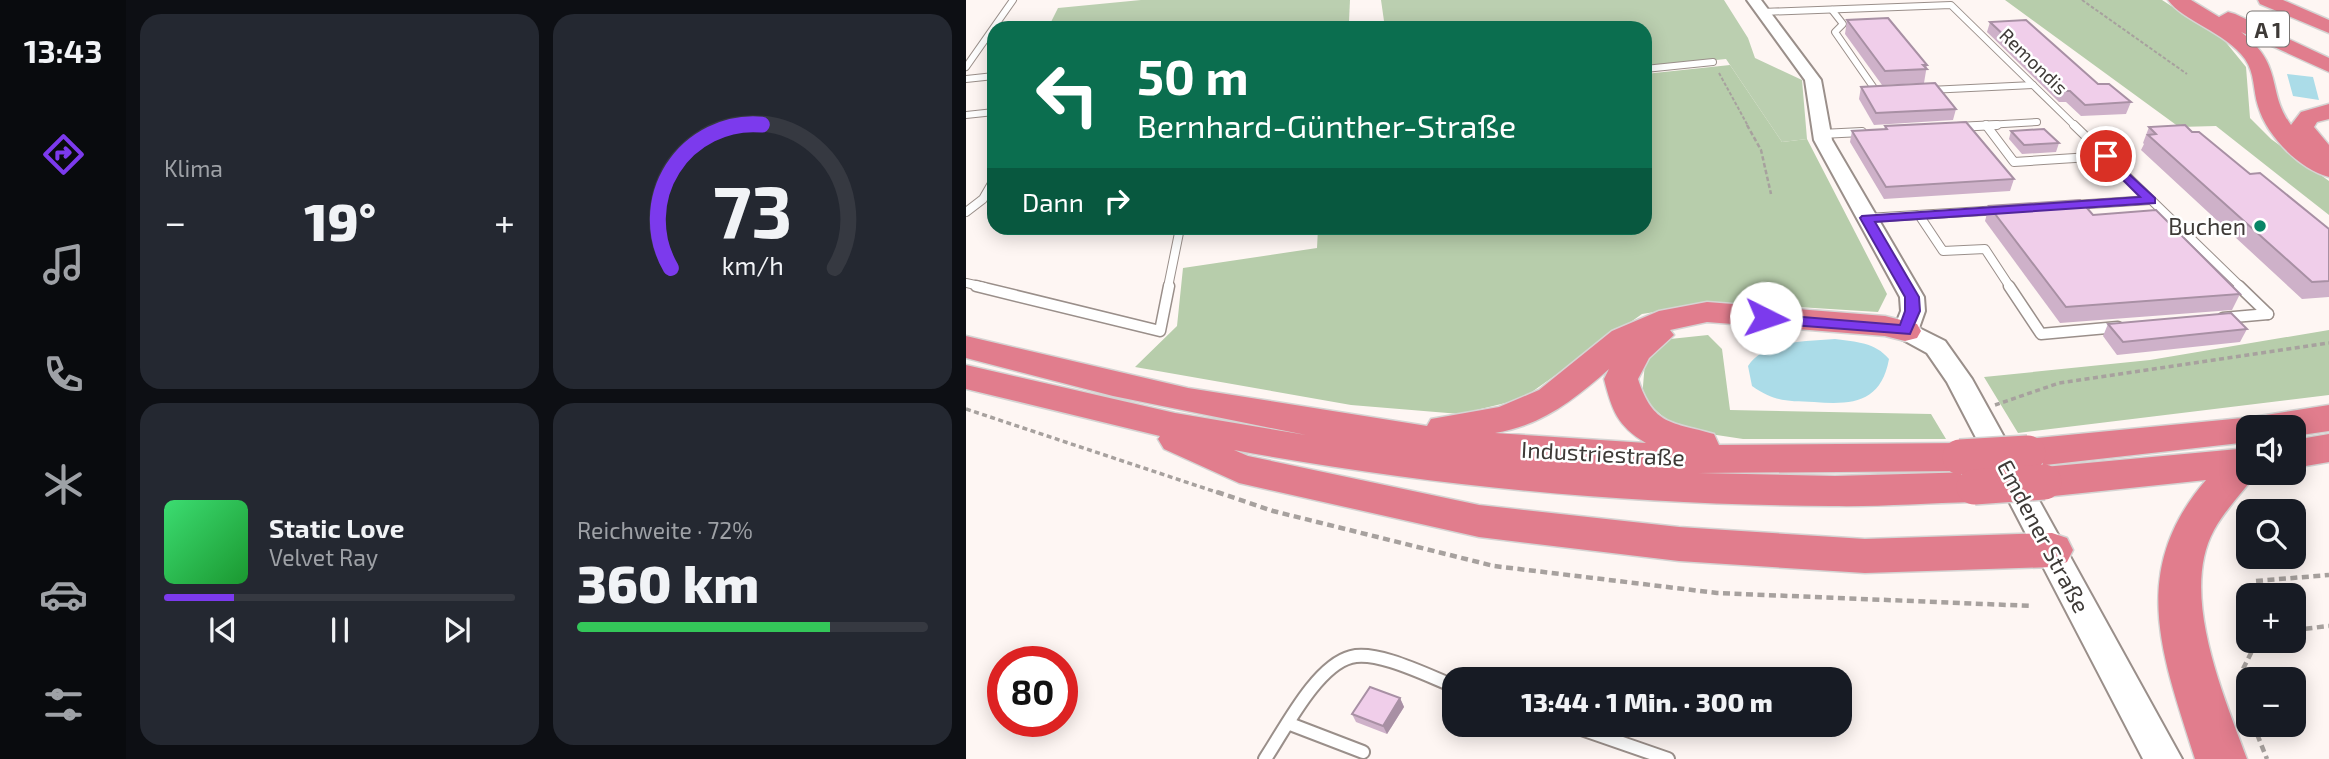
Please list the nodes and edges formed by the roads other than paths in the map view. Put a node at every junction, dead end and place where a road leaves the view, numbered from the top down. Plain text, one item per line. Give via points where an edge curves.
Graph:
1 (1013, 0) edge
2 (2176, 0) edge
3 (2190, 0) edge
4 (2208, 0) edge
5 (2273, 0) edge
6 (2260, 3) edge
7 (1759, 6) edge
8 (1832, 10) junction
9 (2329, 17) edge
10 (998, 21) edge
11 (2329, 27) edge
12 (987, 37) edge
13 (2329, 40) edge
14 (2329, 57) edge
15 (1713, 62) road end
16 (2329, 66) edge
17 (966, 67) edge
18 (1652, 68) edge
19 (987, 77) edge
20 (966, 79) edge
21 (2033, 85) junction
22 (1918, 90) edge
23 (1890, 91) edge
24 (2329, 111) edge
25 (987, 113) edge
26 (966, 115) edge
27 (2036, 122) dead end
28 (1986, 125) junction
29 (1949, 127) edge
30 (1868, 132) edge
31 (1821, 134) junction
32 (2106, 156) junction
33 (2329, 159) edge
34 (2329, 169) edge
35 (987, 192) edge
36 (2150, 200) junction
37 (2057, 206) edge
38 (2004, 210) edge
39 (966, 212) edge
40 (1919, 215) junction
41 (1867, 218) junction
42 (1179, 235) edge
43 (966, 284) edge
44 (1766, 318) junction
45 (2207, 319) edge
46 (2124, 327) edge
47 (1905, 331) junction
48 (966, 347) edge
49 (966, 377) edge
50 (1273, 416) junction
51 (1133, 418) junction
52 (2329, 418) edge
53 (2306, 426) edge
54 (2236, 447) edge
55 (2329, 448) edge
56 (2306, 452) edge
57 (1765, 460) junction
58 (2236, 467) edge
59 (1967, 472) junction
60 (2052, 550) junction
61 (1442, 682) edge
62 (1290, 724) junction
63 (1605, 737) edge
64 (1363, 752) dead end
65 (1265, 759) edge
66 (1668, 759) edge
67 (2163, 759) edge
68 (2221, 759) edge

1 - 10 lane
2 - 34 highway via 2239,41 2255,57 2279,127
3 - 16 highway
4 - 14 highway, A 1
5 - 9 highway
6 - 11 highway
6 - 13 highway, A 1
7 - 8 lane, Remondis
7 - 31 street via 1813,80
8 - 21 lane, Remondis via 1951,5
8 - 23 lane via 1843,24 1835,32 1876,91
12 - 17 lane
15 - 18 lane
19 - 20 lane
21 - 22 lane
21 - 32 lane, Remondis
24 - 33 highway via 2309,117 2302,127 2305,136
25 - 26 lane
27 - 28 lane, Remondis
28 - 29 lane, Remondis
28 - 32 lane via 2014,162
30 - 31 lane
31 - 41 street
32 - 36 lane, Remondis
35 - 39 lane
36 - 37 lane
36 - 45 lane, Remondis via 2268,314
38 - 40 lane
40 - 41 lane
40 - 46 lane via 1943,251 1984,249 2041,334
41 - 47 street via 1912,297 1913,311
42 - 43 lane via 1160,331
44 - 47 highway
44 - 50 highway via 1707,312 1670,318 1624,338 1552,399 1505,419 1444,428
44 - 57 highway via 1671,328 1635,352 1621,379 1630,411 1657,433
47 - 60 street, Emdener Straße via 1936,347 1975,407
48 - 50 highway, Industriestraße via 1047,369
49 - 51 highway, Industriestraße
50 - 57 highway, Industriestraße via 1432,440 1564,453
51 - 59 highway, Industriestraße via 1288,448 1566,480 1817,491
51 - 60 highway via 1239,469 1479,521 1679,544 1866,556
52 - 53 highway, Industriestraße
54 - 59 highway, Industriestraße, bridge
55 - 56 highway
57 - 59 highway, Industriestraße
58 - 68 highway via 2192,530 2180,574 2182,620
60 - 67 street, Emdener Straße
61 - 62 lane via 1371,657 1351,657 1334,665 1318,681
62 - 64 lane
62 - 65 lane
63 - 66 lane

